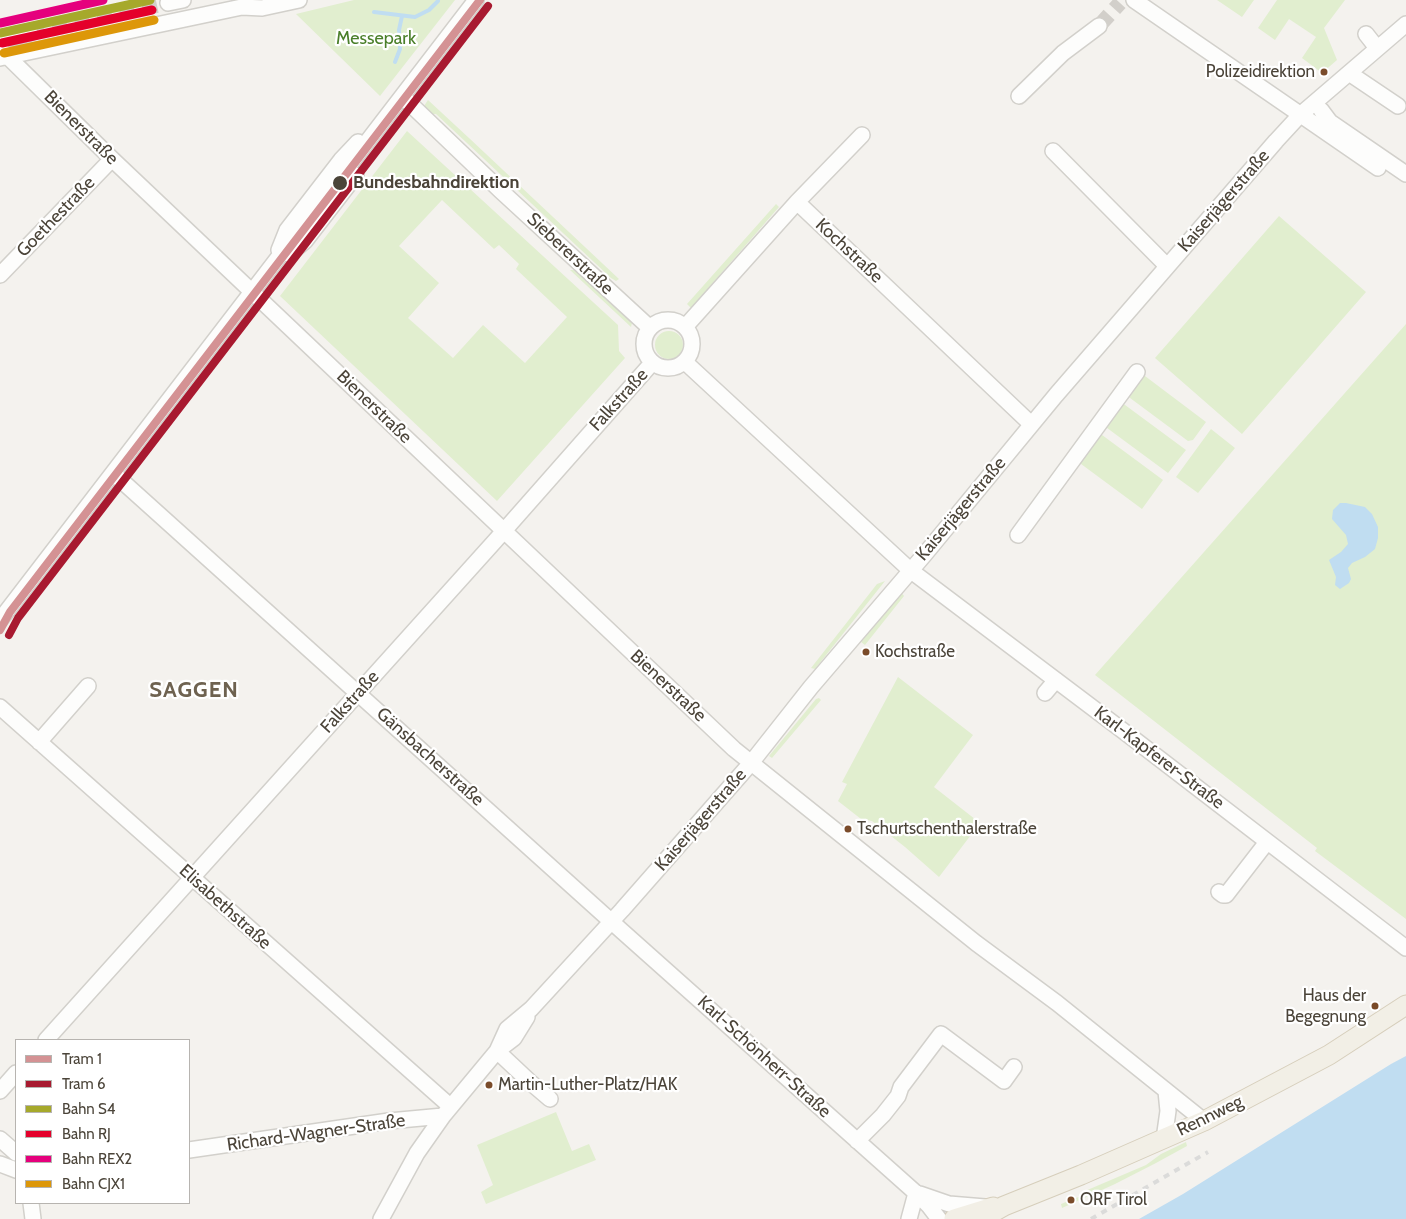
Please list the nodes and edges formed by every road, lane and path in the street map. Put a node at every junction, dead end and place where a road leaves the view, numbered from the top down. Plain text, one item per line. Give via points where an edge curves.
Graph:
1 (476, 0) edge
2 (1134, 0) edge
3 (305, 2) edge
4 (1100, 26) tunnel mouth
5 (30, 33) tunnel mouth
6 (1403, 33) edge
7 (1366, 34) dead end
8 (0, 40) edge
9 (1377, 48) junction
10 (3, 55) edge
11 (1349, 73) junction
12 (1019, 96) dead end
13 (403, 97) junction
14 (1398, 106) dead end
15 (1321, 110) dead end
16 (1300, 116) junction
17 (385, 121) junction
18 (862, 135) dead end
19 (1053, 151) dead end
20 (112, 159) junction
21 (1378, 168) dead end
22 (1406, 174) edge
23 (797, 202) junction
24 (273, 265) junction
25 (1167, 266) junction
26 (0, 275) edge
27 (253, 292) junction
28 (685, 327) junction
29 (650, 328) junction
30 (685, 362) junction
31 (652, 363) junction
32 (1137, 372) dead end
33 (1032, 424) junction
34 (113, 473) junction
35 (503, 531) junction
36 (1018, 535) dead end
37 (910, 570) junction
38 (0, 620) edge
39 (1056, 680) junction
40 (88, 686) dead end
41 (358, 693) junction
42 (1045, 693) dead end
43 (0, 707) edge
44 (39, 742) junction
45 (751, 763) junction
46 (1267, 842) junction
47 (191, 877) junction
48 (1219, 892) dead end
49 (611, 922) junction
50 (1406, 948) edge
51 (1406, 1006) edge
52 (47, 1039) edge
53 (497, 1051) junction
54 (1014, 1067) dead end
55 (15, 1074) edge
56 (1166, 1091) junction
57 (0, 1092) edge
58 (550, 1099) dead end
59 (447, 1111) junction
60 (1204, 1120) junction
61 (1164, 1138) junction
62 (0, 1139) edge
63 (858, 1141) junction
64 (190, 1150) edge
65 (15, 1152) edge
66 (0, 1164) edge
67 (15, 1170) edge
68 (916, 1193) junction
69 (31, 1204) edge
70 (991, 1211) edge
71 (34, 1219) edge
72 (381, 1219) edge
73 (909, 1219) edge
74 (939, 1219) edge
75 (954, 1219) edge

1 - 13 street
2 - 16 street
3 - 10 street via 262,8 242,6
4 - 12 street via 1063,53
5 - 8 street
6 - 9 street, Kaiserjägerstraße
7 - 9 street
9 - 11 street, Kaiserjägerstraße
10 - 20 street, Bienerstraße
11 - 14 street
11 - 16 street, Kaiserjägerstraße
13 - 17 street
13 - 29 street, Siebererstraße
15 - 22 street via 1330,122
16 - 21 street
16 - 25 street, Kaiserjägerstraße
17 - 24 street via 358,172 305,241
17 - 24 street via 350,150 287,230
18 - 23 street
19 - 25 street
20 - 26 street, Goethestraße
20 - 27 street, Bienerstraße
23 - 28 street
23 - 33 street, Kochstraße
24 - 27 street
25 - 33 street, Kaiserjägerstraße
27 - 34 street
27 - 35 street, Bienerstraße
28 - 29 street via 679,322 664,320
28 - 30 street via 690,333 693,348
29 - 31 street via 644,349
30 - 31 street via 665,369
30 - 37 street
31 - 35 street, Falkstraße
32 - 36 street
33 - 37 street, Kaiserjägerstraße
34 - 38 street
34 - 41 street, Gänsbacherstraße
35 - 41 street, Falkstraße
35 - 45 street, Bienerstraße
37 - 39 street, Karl-Kapferer-Straße
37 - 45 street, Kaiserjägerstraße
39 - 42 street
39 - 46 street, Karl-Kapferer-Straße
40 - 44 street
41 - 47 street, Falkstraße
41 - 49 street, Gänsbacherstraße
43 - 44 street, Elisabethstraße
44 - 47 street, Elisabethstraße
45 - 49 street, Kaiserjägerstraße
45 - 56 street
46 - 48 street via 1226,895
46 - 50 street, Karl-Kapferer-Straße
47 - 52 street, Falkstraße
47 - 59 street, Elisabethstraße
49 - 53 street, Kaiserjägerstraße via 531,1009 514,1038
49 - 63 street, Karl-Schönherr-Straße
51 - 60 main road, Rennweg via 1329,1055
53 - 58 street
53 - 59 street, Kaiserjägerstraße
54 - 63 street via 1004,1081 941,1034 901,1087 898,1096
55 - 57 street
56 - 60 street
56 - 61 street via 1168,1111
59 - 64 street, Richard-Wagner-Straße
59 - 72 street, Kaiserjägerstraße via 417,1153
60 - 61 main road, Rennweg
61 - 70 main road, Rennweg
62 - 65 street
63 - 68 street, Karl-Schönherr-Straße
66 - 67 street
68 - 70 street, Karl-Schönherr-Straße via 949,1204
68 - 73 street
68 - 74 street, Karl-Schönherr-Straße
69 - 71 street
70 - 75 main road, Rennweg

